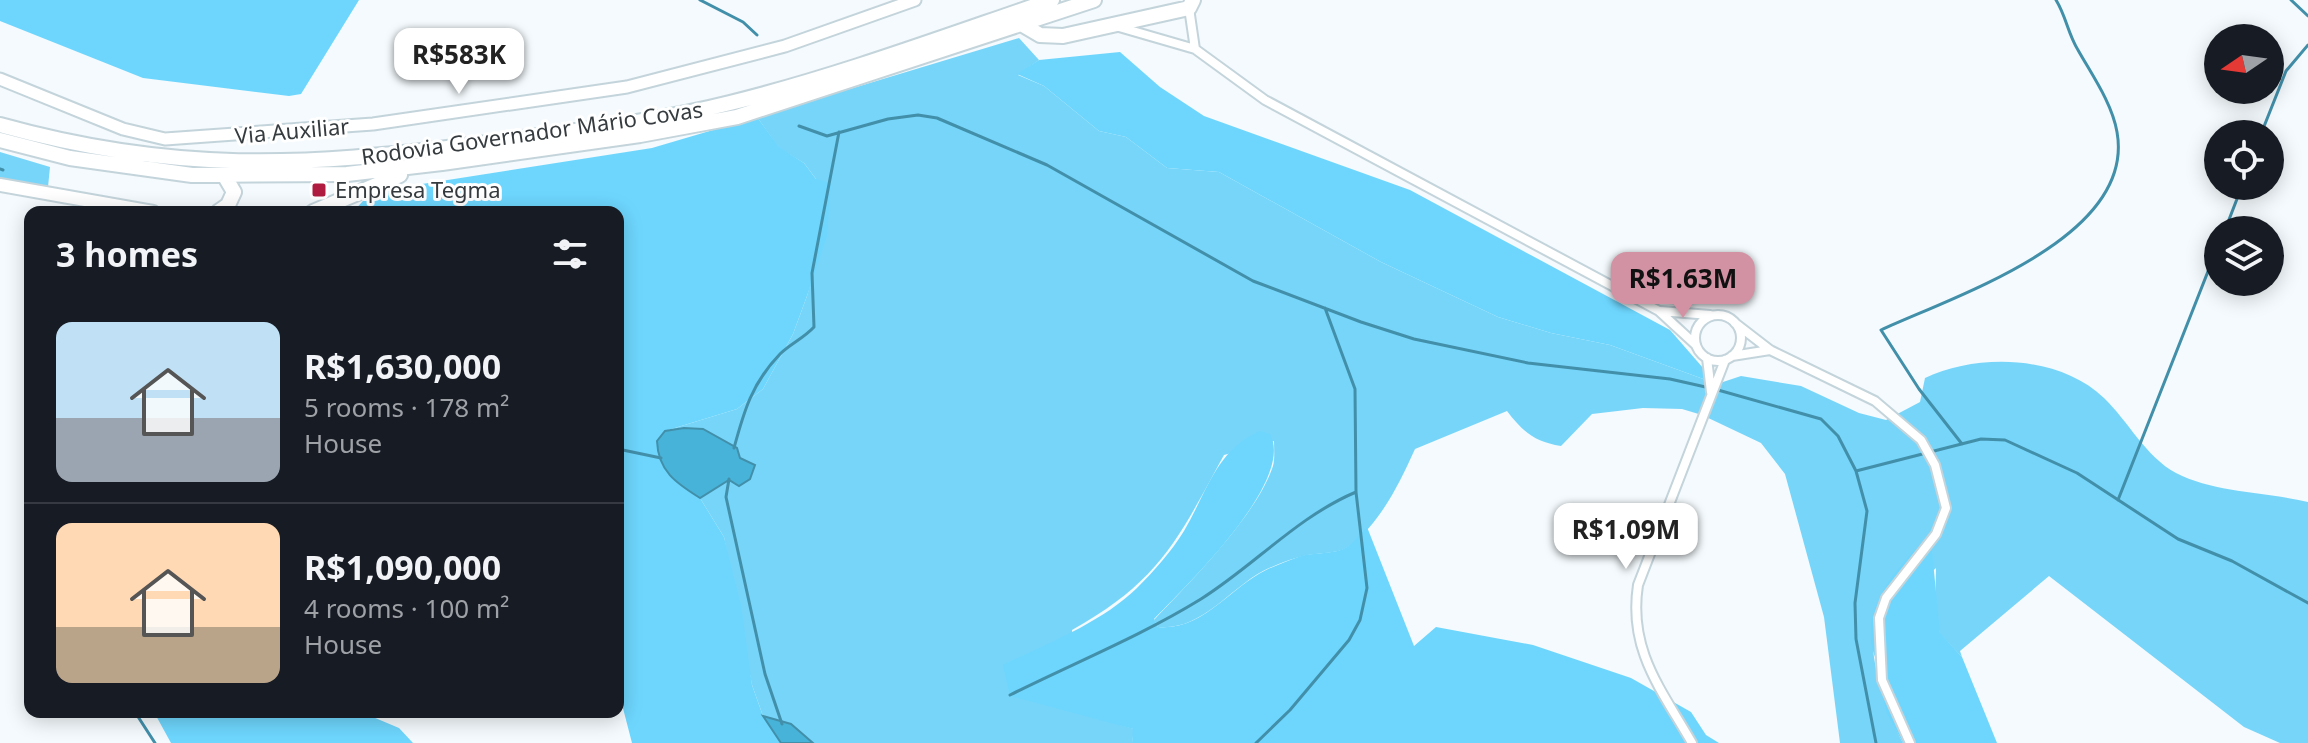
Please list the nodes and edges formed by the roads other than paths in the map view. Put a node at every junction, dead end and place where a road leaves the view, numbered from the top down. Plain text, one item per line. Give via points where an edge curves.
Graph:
1 (915, 0) edge
2 (1052, 0) edge
3 (1094, 0) edge
4 (1191, 4) edge
5 (1023, 25) junction
6 (1115, 26) junction
7 (1195, 49) junction
8 (0, 79) edge
9 (0, 125) edge
10 (0, 140) edge
11 (442, 163) junction
12 (224, 175) junction
13 (0, 185) edge
14 (119, 206) edge
15 (227, 206) edge
16 (326, 206) edge
17 (1659, 311) junction
18 (1720, 315) junction
19 (1735, 323) junction
20 (1696, 345) junction
21 (1770, 350) junction
22 (1707, 358) junction
23 (1728, 358) junction
24 (1711, 393) junction
25 (1692, 743) edge
26 (1910, 743) edge

1 - 8 street, Via Auxiliar via 785,46 627,87 373,124 165,139 123,129
2 - 9 highway, Rodovia Governador Mário Covas via 731,103 645,122 402,154 315,162 193,161 116,152
3 - 5 highway, Rodovia Governador Mário Covas
4 - 6 highway
4 - 7 street
5 - 6 highway via 1040,35 1063,36
5 - 11 highway, Rodovia Governador Mário Covas via 737,117
6 - 7 street
7 - 17 street via 1311,126
10 - 12 highway, Rodovia Governador Mário Covas via 123,167
11 - 12 highway, Rodovia Governador Mário Covas via 347,174
11 - 16 highway via 374,183
12 - 15 highway via 234,192
13 - 14 main road
17 - 18 street
17 - 20 street
18 - 19 street
18 - 20 street via 1697,327
19 - 21 street
19 - 23 street via 1740,340
20 - 22 street
21 - 23 street
21 - 26 street via 1875,401 1921,440 1935,465 1946,508 1929,545 1886,598 1879,618 1882,680
22 - 23 street
22 - 24 street
23 - 24 street
24 - 25 street via 1638,585 1634,611 1645,662

